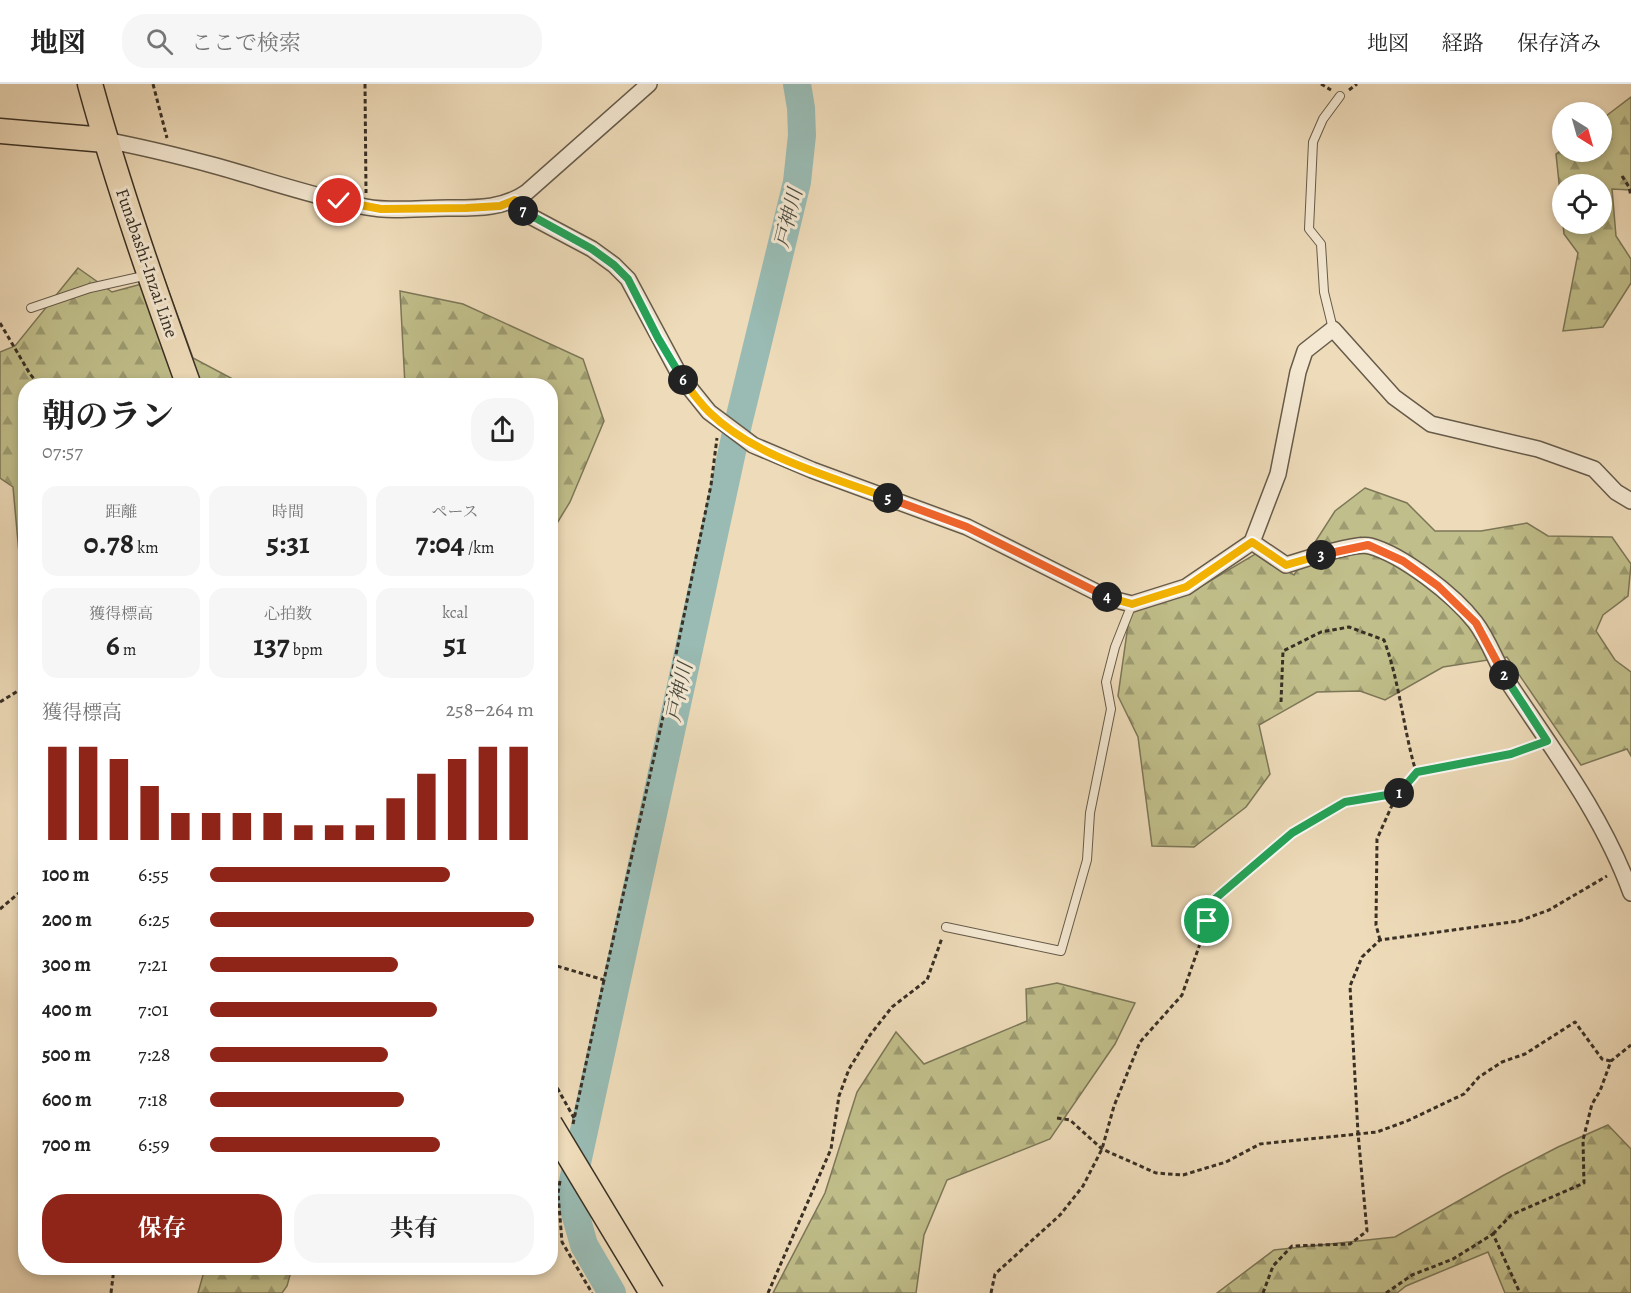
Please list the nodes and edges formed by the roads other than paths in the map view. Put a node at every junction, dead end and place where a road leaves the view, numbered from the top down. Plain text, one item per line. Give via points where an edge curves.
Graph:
1 (90, 84) edge
2 (649, 84) edge
3 (1340, 96) dead end
4 (0, 131) edge
5 (105, 140) junction
6 (515, 200) junction
7 (149, 275) junction
8 (31, 308) dead end
9 (1334, 328) junction
10 (186, 378) edge
11 (1631, 501) edge
12 (1252, 542) junction
13 (1132, 604) junction
14 (1631, 893) edge
15 (946, 927) road end
16 (558, 1137) edge
17 (652, 1293) edge

1 - 5 main road
2 - 6 street
3 - 9 lane via 1323,119 1313,142 1309,229 1321,244 1324,292
4 - 5 main road
5 - 6 street via 172,154 366,207 466,208 500,206
5 - 7 main road, Funabashi-Inzai Line
6 - 13 street via 530,216 592,249 628,279 680,376 709,412 753,445 967,527 1108,598
7 - 8 lane via 90,288
7 - 10 main road, Funabashi-Inzai Line
9 - 11 street via 1394,397 1431,424 1538,448 1594,469 1616,492
9 - 12 street via 1305,351 1278,474
12 - 13 street via 1186,587
12 - 14 street via 1286,565 1368,545 1403,561 1438,586 1476,623 1502,671 1572,776
13 - 15 lane via 1106,682 1111,709 1090,813 1087,860 1061,951
16 - 17 main road, bridge

